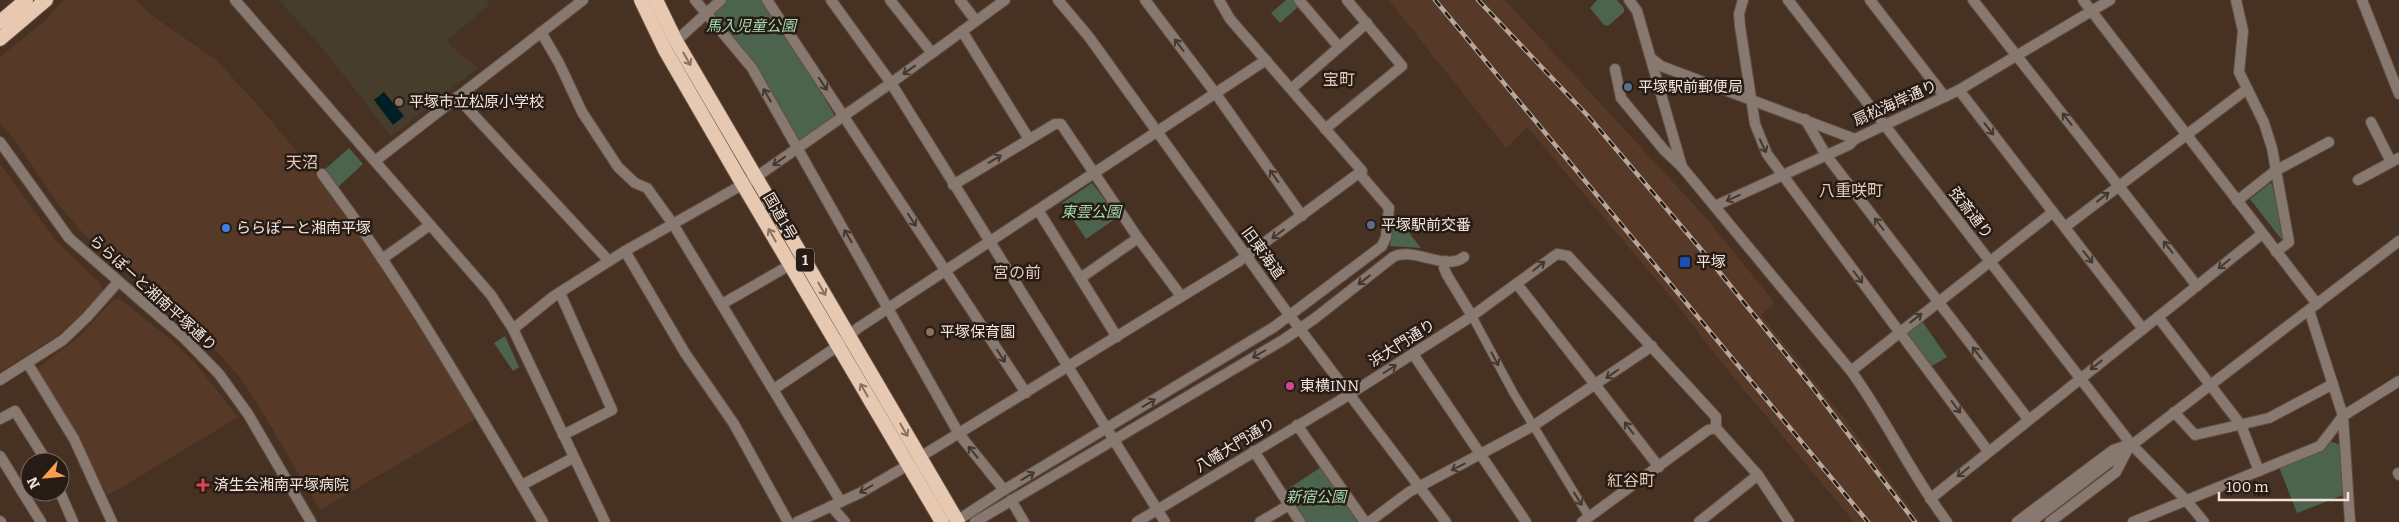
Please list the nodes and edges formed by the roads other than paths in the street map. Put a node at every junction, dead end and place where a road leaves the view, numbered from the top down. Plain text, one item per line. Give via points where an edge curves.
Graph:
1 (26, 0) edge
2 (46, 0) edge
3 (641, 0) edge
4 (656, 0) edge
5 (696, 0) edge
6 (721, 0) edge
7 (767, 0) edge
8 (831, 0) edge
9 (890, 0) edge
10 (960, 0) edge
11 (1005, 0) edge
12 (1058, 0) edge
13 (1145, 0) edge
14 (1219, 0) edge
15 (1299, 0) edge
16 (1347, 0) edge
17 (1629, 0) edge
18 (1743, 0) edge
19 (1788, 0) edge
20 (1870, 0) edge
21 (1973, 0) edge
22 (2083, 0) edge
23 (2110, 0) edge
24 (2236, 0) edge
25 (2362, 0) edge
26 (237, 1) edge
27 (576, 2) edge
28 (2092, 11) junction
29 (706, 14) junction
30 (976, 21) junction
31 (0, 22) edge
32 (1367, 23) junction
33 (962, 31) junction
34 (541, 32) junction
35 (0, 40) edge
36 (676, 40) junction
37 (1339, 47) junction
38 (932, 54) junction
39 (2018, 57) junction
40 (1652, 59) junction
41 (1266, 60) junction
42 (1615, 68) dead end
43 (891, 83) junction
44 (1291, 89) junction
45 (2247, 89) junction
46 (1959, 90) junction
47 (1216, 94) junction
48 (2399, 94) edge
49 (456, 97) junction
50 (1945, 97) junction
51 (1751, 99) junction
52 (845, 116) junction
53 (1805, 119) junction
54 (2371, 122) dead end
55 (1884, 126) junction
56 (1325, 129) junction
57 (1158, 131) junction
58 (2187, 134) junction
59 (1029, 139) junction
60 (1855, 139) junction
61 (0, 142) edge
62 (2329, 142) dead end
63 (798, 148) junction
64 (1826, 155) junction
65 (2395, 160) edge
66 (375, 161) junction
67 (1682, 167) junction
68 (2275, 171) junction
69 (1359, 173) junction
70 (322, 174) dead end
71 (1093, 174) junction
72 (1783, 176) junction
73 (756, 177) junction
74 (2358, 180) dead end
75 (742, 183) junction
76 (2119, 184) junction
77 (953, 185) junction
78 (2237, 201) junction
79 (1715, 206) junction
80 (1038, 210) junction
81 (2053, 212) junction
82 (1302, 216) junction
83 (673, 224) junction
84 (430, 225) junction
85 (2065, 227) junction
86 (2262, 234) junction
87 (1138, 238) junction
88 (2399, 241) edge
89 (990, 242) junction
90 (625, 251) junction
91 (2276, 252) junction
92 (1247, 256) junction
93 (1464, 257) dead end
94 (382, 259) junction
95 (609, 261) junction
96 (1446, 261) junction
97 (1990, 262) junction
98 (790, 264) junction
99 (946, 271) junction
100 (1082, 277) junction
101 (118, 282) junction
102 (1517, 284) junction
103 (2198, 286) junction
104 (560, 293) junction
105 (1181, 296) junction
106 (1938, 302) junction
107 (722, 304) junction
108 (2313, 307) junction
109 (889, 309) junction
110 (1291, 316) junction
111 (1472, 316) junction
112 (2158, 317) junction
113 (2143, 328) junction
114 (513, 329) junction
115 (1301, 329) junction
116 (1899, 332) junction
117 (849, 335) junction
118 (1117, 337) junction
119 (838, 346) junction
120 (1652, 346) junction
121 (1413, 354) junction
122 (28, 364) junction
123 (1070, 367) junction
124 (1851, 371) junction
125 (2080, 378) junction
126 (0, 380) edge
127 (2399, 382) edge
128 (2210, 384) junction
129 (2333, 384) junction
130 (1596, 385) junction
131 (774, 390) junction
132 (1026, 393) junction
133 (1348, 394) junction
134 (2174, 412) junction
135 (2343, 416) junction
136 (0, 419) edge
137 (2028, 419) junction
138 (1297, 425) junction
139 (2241, 425) junction
140 (1533, 426) junction
141 (1108, 428) junction
142 (1716, 428) junction
143 (959, 434) junction
144 (563, 435) junction
145 (1115, 440) junction
146 (2131, 444) junction
147 (1254, 450) junction
148 (1988, 451) junction
149 (41, 452) edge
150 (1482, 455) junction
151 (0, 456) edge
152 (920, 457) junction
153 (573, 458) junction
154 (908, 465) junction
155 (1659, 467) junction
156 (2259, 471) junction
157 (1758, 475) junction
158 (522, 485) junction
159 (1420, 487) junction
160 (1004, 490) junction
161 (1930, 499) junction
162 (2185, 499) junction
163 (1011, 500) junction
164 (64, 502) edge
165 (836, 504) junction
166 (1289, 505) junction
167 (1157, 510) junction
168 (1588, 520) edge
169 (956, 521) edge
170 (41, 522) edge
171 (73, 522) edge
172 (112, 522) edge
173 (311, 522) edge
174 (543, 522) edge
175 (605, 522) edge
176 (788, 522) edge
177 (797, 522) edge
178 (845, 522) edge
179 (942, 522) edge
180 (975, 522) edge
181 (1024, 522) edge
182 (1137, 522) edge
183 (1165, 522) edge
184 (1260, 522) edge
185 (1300, 522) edge
186 (1367, 522) edge
187 (1446, 522) edge
188 (1526, 522) edge
189 (1699, 522) edge
190 (1789, 522) edge
191 (1947, 522) edge
192 (2017, 522) edge
193 (2031, 522) edge
194 (2050, 522) edge
195 (2133, 522) edge
196 (2204, 522) edge
197 (2350, 522) edge

1 - 31 highway
2 - 35 highway
3 - 75 highway, 国道1号 / 1 via 665,50
4 - 36 highway, 国道1号 / 1
5 - 29 street
6 - 29 street
7 -> 52 street
8 - 43 street
9 - 38 street
10 - 30 street
11 - 30 street
12 - 57 street, 旧東海道
47 -> 13 street
14 - 41 street via 1224,12
15 - 37 street
16 - 32 street
17 - 40 street via 1637,11
18 - 51 street via 1739,14
19 - 55 street, 弦斎通り
20 - 50 street
21 - 39 street
22 - 28 street
23 - 28 street, 扇松海岸通り
24 - 45 street via 2243,31 2239,72
25 - 48 street
26 - 66 street
27 - 34 street
28 - 39 street, 扇松海岸通り
28 - 58 street
29 - 36 street
63 -> 29 street via 752,68
30 - 33 street
32 - 37 street
32 - 56 street via 1402,66
33 - 38 street
33 - 59 street
34 - 49 street
34 - 83 street via 560,63 582,112 618,167 635,183 647,188
36 -> 73 highway, 国道1号 / 1
37 - 44 street
38 -> 43 street
39 - 46 street, 扇松海岸通り
76 -> 39 street
40 - 51 street, 扇松海岸通り via 1661,66
40 - 67 street
41 - 44 street
41 - 47 street
42 - 67 street via 1621,98
43 - 52 street
43 - 77 street
44 - 56 street
45 - 58 street
45 - 68 street via 2264,123
46 - 50 street, 扇松海岸通り
46 -> 81 street
47 - 57 street
82 -> 47 street
49 - 66 street
49 - 95 street
50 - 55 street, 扇松海岸通り
51 - 53 street, 扇松海岸通り
51 -> 72 street via 1759,138
52 - 63 street
52 -> 99 street
53 - 60 street, 扇松海岸通り
53 - 64 street
54 - 65 street
55 - 60 street, 扇松海岸通り
55 - 97 street, 弦斎通り
56 - 69 street via 1362,171
57 - 71 street
57 - 92 street, 旧東海道
58 - 76 street
58 - 78 street
59 - 71 street via 1055,124 1061,124
77 -> 59 street
60 - 64 street
61 - 101 street, ららぽーと湘南平塚通り via 59,227
62 - 68 street
63 -> 73 street
109 -> 63 street
64 - 72 street
106 -> 64 street
65 - 74 street
66 - 84 street
67 - 79 street
68 - 78 street
68 - 91 street via 2289,242
69 - 82 street
69 - 110 street via 1388,208 1386,237 1382,246
70 - 94 street
71 - 80 street
71 - 87 street
72 -> 79 street
72 -> 116 street
73 - 75 street
73 -> 117 highway, 国道1号 / 1
75 - 83 street
98 -> 75 highway, 国道1号 / 1
85 -> 76 street
103 -> 76 street
77 - 89 street
78 - 86 street
79 - 124 street
80 - 89 street
80 - 100 street
81 - 85 street
81 - 97 street
82 -> 92 street
83 - 90 street
83 - 107 street
84 - 94 street
84 - 114 street via 491,295
85 -> 113 street
86 - 91 street
86 -> 103 street
87 - 100 street
87 - 105 street
88 - 108 street
89 - 99 street
89 - 123 street
90 - 95 street
90 - 176 street via 685,353 734,424
91 - 108 street
92 - 105 street
92 - 110 street, 旧東海道
93 - 96 street
94 - 158 street
95 - 104 street
96 - 111 street via 1446,274
96 -> 115 street via 1398,255
97 - 106 street
97 - 125 street, 弦斎通り
98 - 107 street
98 - 119 highway, 国道1号 / 1
99 - 109 street
99 -> 132 street
100 - 118 street
101 - 122 street via 63,340
101 - 173 street, ららぽーと湘南平塚通り via 201,354 235,394
102 - 111 street, 浜大門通り
102 -> 120 street, 浜大門通り via 1552,256 1568,256
102 - 130 street
103 - 112 street
104 - 114 street
104 - 144 street via 612,410
105 - 118 street
116 -> 106 street
137 -> 106 street
107 - 131 street
108 - 128 street
108 - 129 street
109 - 117 street
109 - 143 street
110 - 115 street, 旧東海道
141 -> 110 street
111 - 121 street, 浜大門通り
111 -> 140 street
112 - 113 street
112 - 128 street
113 -> 125 street
114 - 144 street
115 - 133 street, 旧東海道
115 -> 145 street
116 - 124 street
116 -> 148 street
117 - 119 street
117 -> 152 highway, 国道1号 / 1
118 - 123 street
119 - 131 street
154 -> 119 highway, 国道1号 / 1
120 -> 130 street
120 - 142 street, 浜大門通り via 1716,417
133 -> 121 street, 浜大門通り
121 - 150 street
122 - 126 street
122 - 172 street via 74,439
123 - 132 street
123 - 141 street
124 - 161 street
125 - 137 street
125 - 146 street, 弦斎通り
127 - 135 street
128 - 134 street
128 - 139 street
129 - 135 street
129 - 139 street via 2269,418
130 - 140 street
155 -> 130 street
131 - 165 street
132 - 143 street
133 - 138 street, 八幡大門通り
133 - 159 street, 旧東海道
134 - 139 street via 2195,435
134 - 146 street
135 - 156 street via 2320,446
135 - 197 street
136 - 149 street via 15,411
137 - 148 street
138 - 147 street, 八幡大門通り
138 - 186 street
139 - 156 street
140 - 150 street
140 -> 168 street
141 - 145 street
160 -> 141 street
142 - 155 street via 1708,430
142 - 157 street, 浜大門通り
143 - 152 street
160 -> 143 street
144 - 153 street
145 - 163 street
145 - 167 street
146 - 162 street, 弦斎通り
146 - 192 street via 2113,450
146 - 193 street
146 - 194 street via 2116,472
147 - 166 street
147 - 167 street, 八幡大門通り
148 -> 161 street
150 -> 159 street
150 - 188 street
151 - 170 street
152 - 169 highway, 国道1号 / 1
153 - 158 street
153 - 175 street
154 -> 165 street
154 - 179 highway, 国道1号 / 1
155 - 168 street
156 - 162 street
157 - 189 street
157 - 190 street, 浜大門通り
158 - 174 street
159 - 186 street
159 - 187 street, 旧東海道
160 - 169 street
161 - 191 street
162 - 195 street
162 - 196 street, 弦斎通り
163 - 180 street
163 - 181 street
164 - 171 street
165 - 177 street
165 - 178 street
166 - 184 street
166 - 185 street
167 - 182 street, 八幡大門通り
167 - 183 street

